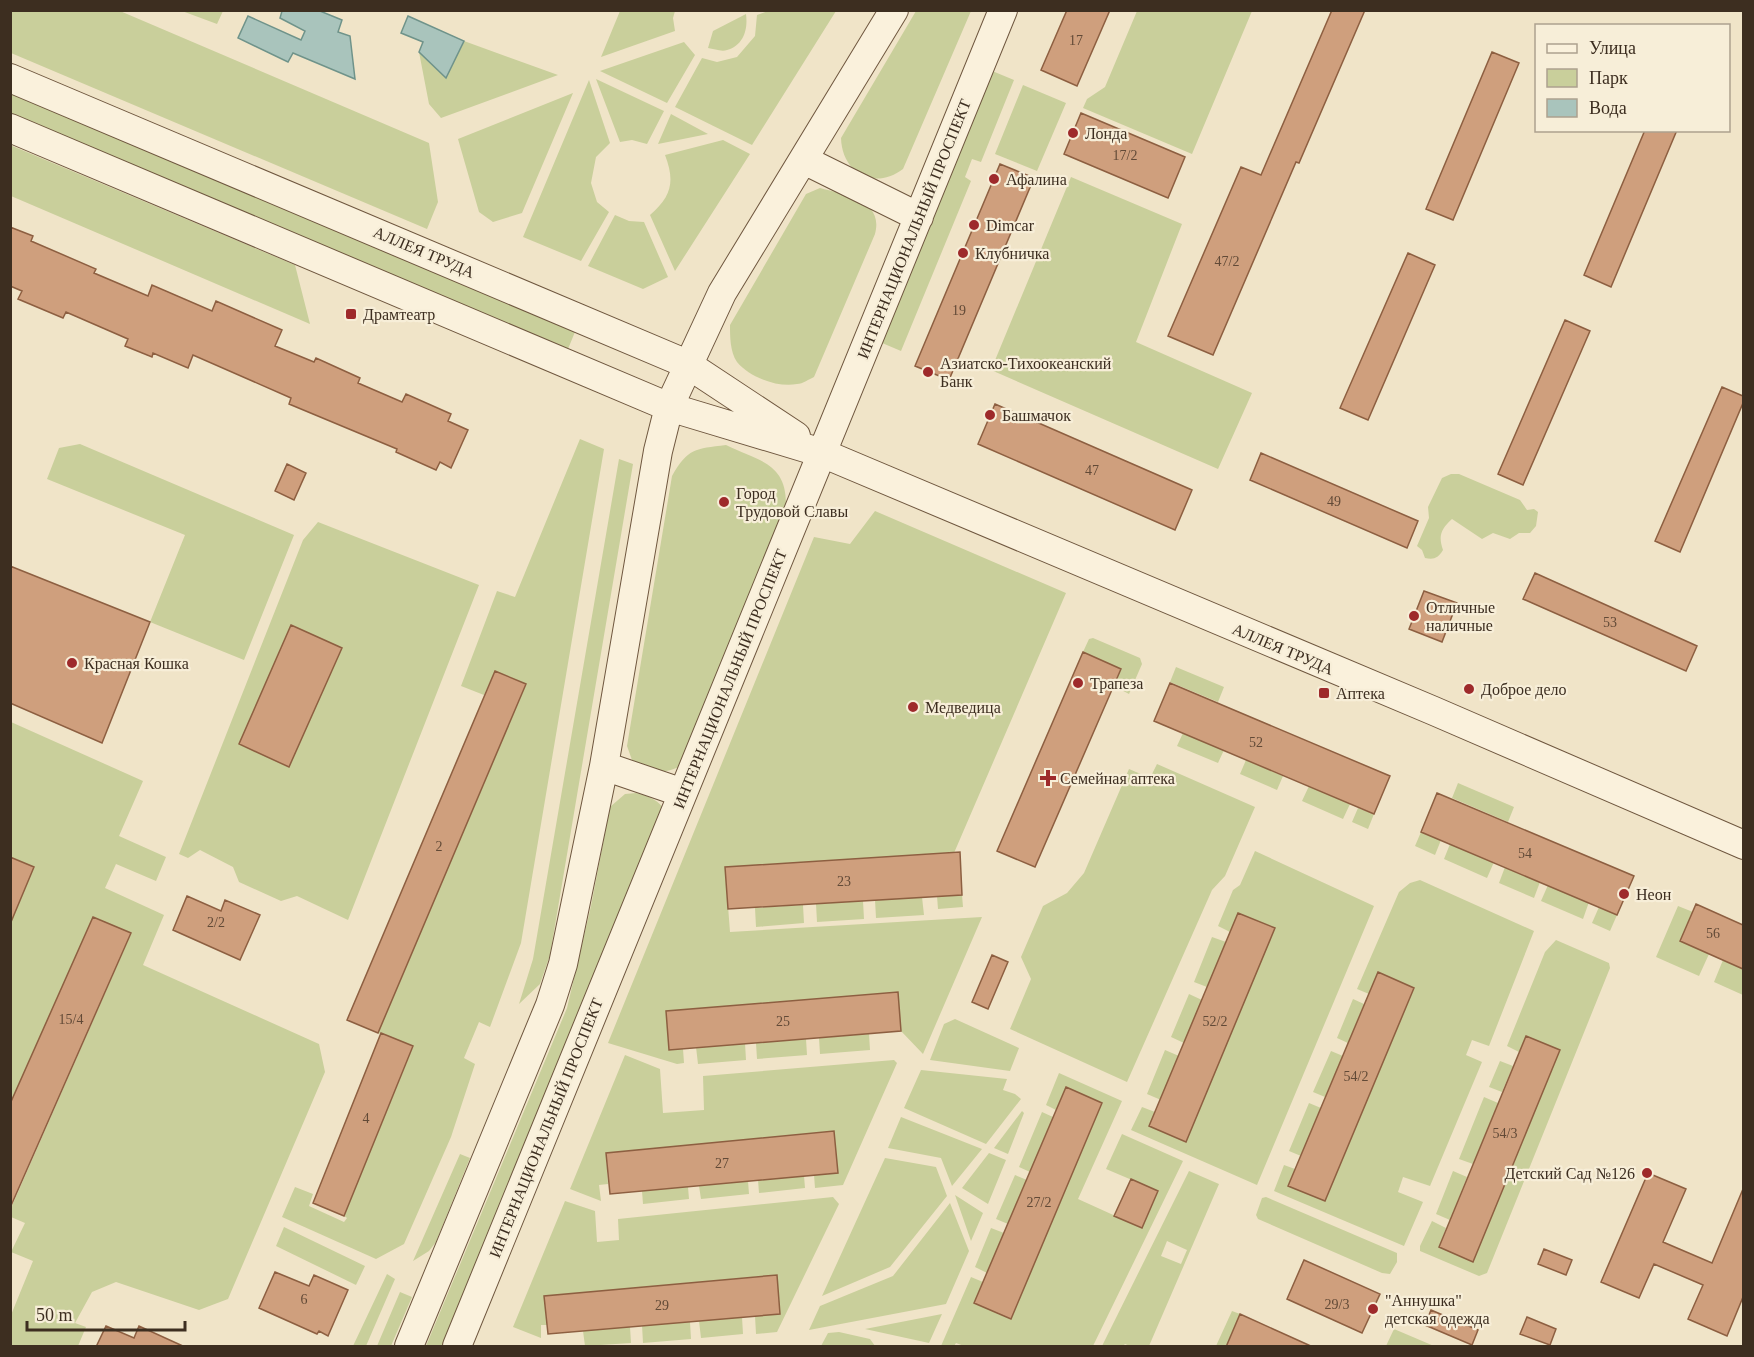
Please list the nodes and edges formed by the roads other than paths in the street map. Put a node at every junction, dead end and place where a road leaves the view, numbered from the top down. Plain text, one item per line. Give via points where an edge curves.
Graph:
1 (894, 10) edge
2 (1003, 10) edge
3 (10, 78) edge
4 (10, 128) edge
5 (804, 160) junction
6 (918, 217) junction
7 (687, 364) junction
8 (669, 407) junction
9 (822, 453) junction
10 (604, 766) junction
11 (683, 794) junction
12 (1743, 845) edge
13 (409, 1347) edge
14 (457, 1347) edge

1 - 5 main road
2 - 6 main road, ИНТЕРНАЦИОНАЛЬНЫЙ ПРОСПЕКТ
3 - 7 main road, АЛЛЕЯ ТРУДА
4 - 8 main road, АЛЛЕЯ ТРУДА
5 - 6 main road
5 - 7 main road via 722,293
6 - 9 main road, ИНТЕРНАЦИОНАЛЬНЫЙ ПРОСПЕКТ
7 - 8 main road
7 - 9 main road, АЛЛЕЯ ТРУДА
8 - 9 main road, АЛЛЕЯ ТРУДА
8 - 10 main road
9 - 11 main road, ИНТЕРНАЦИОНАЛЬНЫЙ ПРОСПЕКТ
9 - 12 main road, АЛЛЕЯ ТРУДА
10 - 11 main road
10 - 13 main road via 563,964 550,1005
11 - 14 main road, ИНТЕРНАЦИОНАЛЬНЫЙ ПРОСПЕКТ

